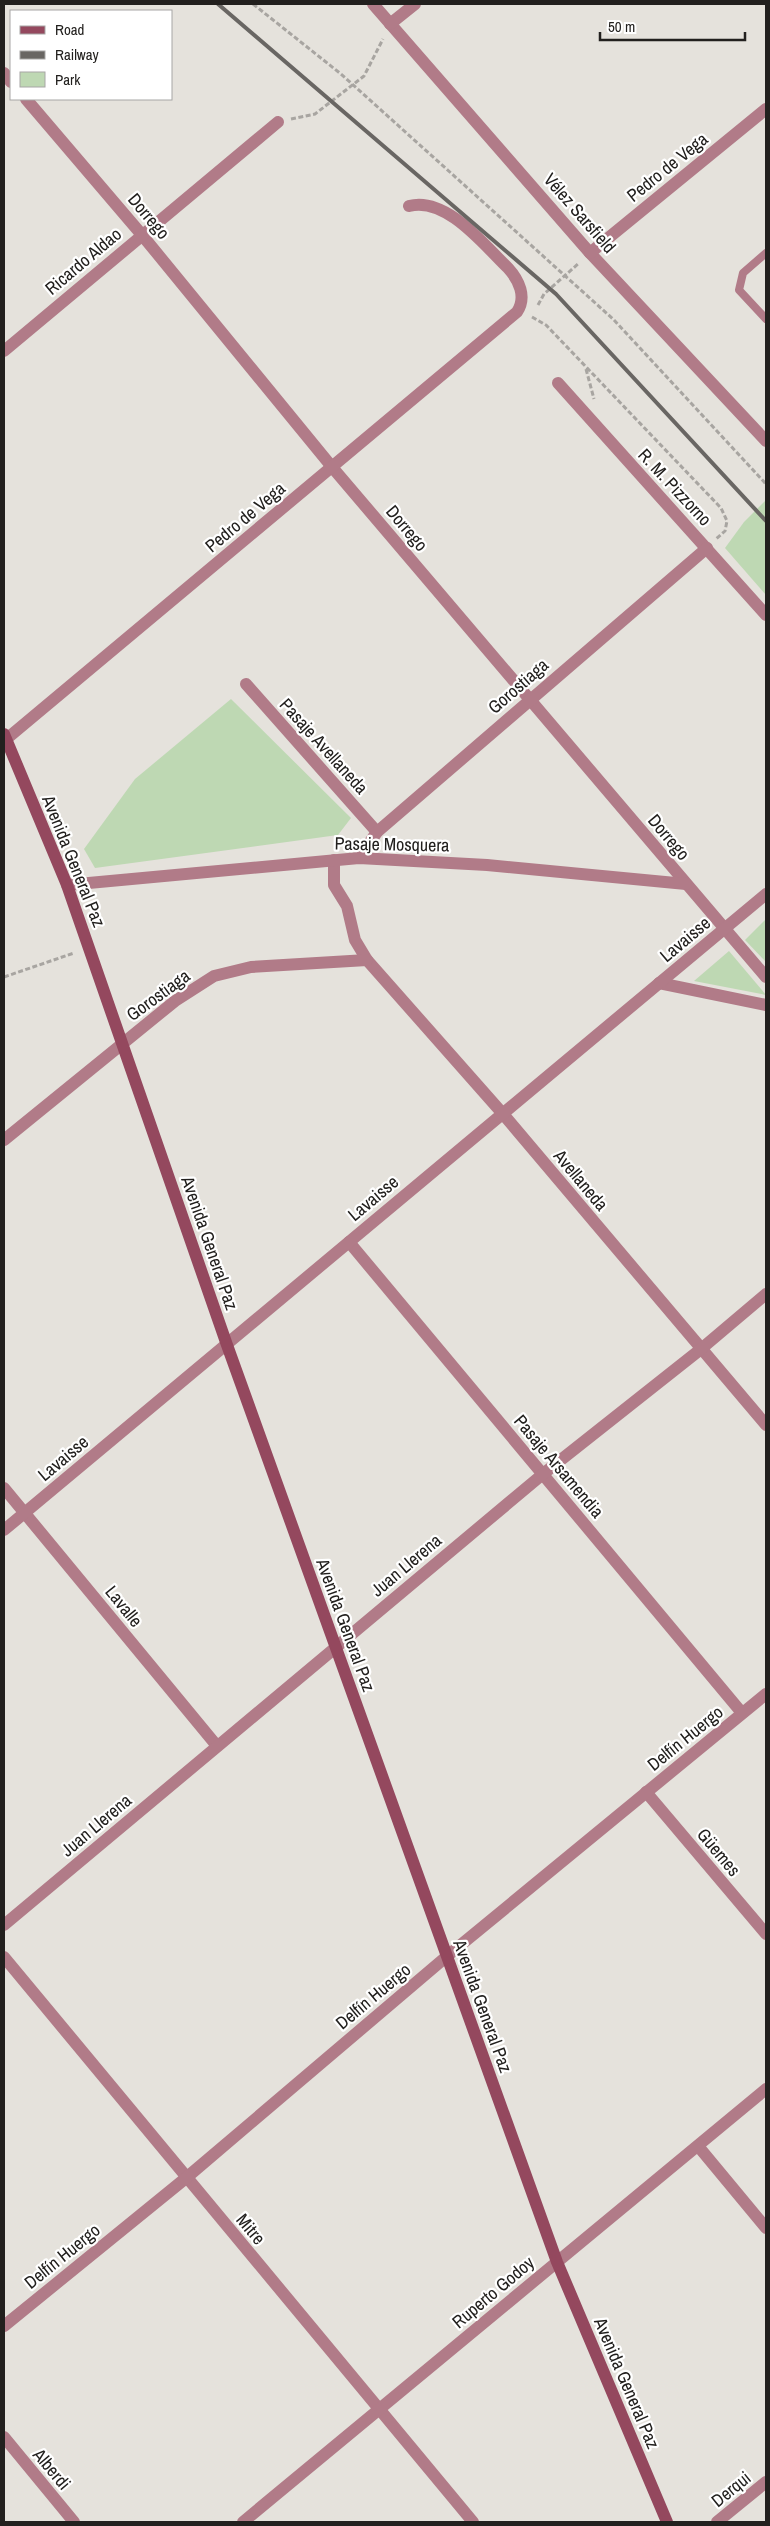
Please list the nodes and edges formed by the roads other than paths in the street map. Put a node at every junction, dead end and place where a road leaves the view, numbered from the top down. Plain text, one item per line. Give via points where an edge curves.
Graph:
1 (374, 4) edge
2 (415, 4) edge
3 (390, 24) junction
4 (27, 100) edge
5 (766, 109) edge
6 (278, 122) road end
7 (409, 206) dead end
8 (142, 235) junction
9 (590, 253) junction
10 (766, 254) edge
11 (766, 319) edge
12 (4, 351) edge
13 (558, 383) dead end
14 (766, 441) edge
15 (332, 467) junction
16 (707, 548) junction
17 (766, 615) edge
18 (246, 684) dead end
19 (529, 699) junction
20 (4, 738) edge
21 (377, 832) junction
22 (359, 858) junction
23 (334, 860) junction
24 (686, 884) junction
25 (67, 885) junction
26 (766, 894) edge
27 (725, 928) junction
28 (367, 960) junction
29 (766, 977) edge
30 (659, 983) junction
31 (766, 1005) edge
32 (123, 1043) junction
33 (503, 1114) junction
34 (4, 1140) edge
35 (348, 1242) junction
36 (766, 1294) edge
37 (226, 1345) junction
38 (701, 1350) junction
39 (766, 1425) edge
40 (543, 1474) junction
41 (4, 1488) edge
42 (25, 1513) junction
43 (4, 1530) edge
44 (335, 1647) junction
45 (766, 1694) edge
46 (742, 1714) junction
47 (217, 1746) junction
48 (646, 1792) junction
49 (4, 1925) edge
50 (766, 1934) edge
51 (4, 1957) edge
52 (446, 1957) junction
53 (766, 2089) edge
54 (698, 2146) junction
55 (186, 2178) junction
56 (766, 2228) edge
57 (557, 2262) junction
58 (4, 2326) edge
59 (379, 2408) junction
60 (4, 2437) edge
61 (766, 2482) edge
62 (74, 2522) edge
63 (243, 2522) edge
64 (473, 2522) edge
65 (667, 2522) edge
66 (717, 2522) edge

1 - 3 street, Vélez Sarsfield
2 - 3 street
3 - 9 street, Vélez Sarsfield
4 - 8 street, Dorrego
5 - 9 street, Pedro de Vega
6 - 8 street, Ricardo Aldao
7 - 15 street, Pedro de Vega via 425,204 445,212 514,275 521,306 510,320
8 - 12 street, Ricardo Aldao
8 - 15 street, Dorrego
9 - 14 street, Vélez Sarsfield
10 - 11 lane via 743,273 739,290
13 - 16 street, R. M. Pizzorno
15 - 19 street, Dorrego
15 - 20 street, Pedro de Vega
16 - 17 street, R. M. Pizzorno
16 - 19 street, Gorostiaga
18 - 21 street, Pasaje Avellaneda
19 - 21 street, Gorostiaga
19 - 24 street, Dorrego
20 - 25 main road, Avenida General Paz
21 - 22 street, Gorostiaga
22 - 23 street, Pasaje Mosquera
22 - 24 street, Pasaje Mosquera via 516,867
23 - 25 street, Pasaje Mosquera
23 - 28 street, Avellaneda via 334,885 347,906 355,940
24 - 27 street, Dorrego
25 - 32 main road, Avenida General Paz
26 - 27 street, Lavaisse
27 - 29 street, Dorrego
27 - 30 street, Lavaisse
28 - 32 street, Gorostiaga via 251,967 214,976 176,1000
28 - 33 street, Avellaneda
30 - 31 street
30 - 33 street, Lavaisse
32 - 34 street, Gorostiaga
32 - 37 main road, Avenida General Paz
33 - 35 street, Lavaisse
33 - 38 street, Avellaneda
35 - 37 street, Lavaisse
35 - 40 street, Pasaje Arsamendia
36 - 38 street, Juan Llerena
37 - 42 street, Lavaisse
37 - 44 main road, Avenida General Paz
38 - 39 street, Avellaneda
38 - 40 street, Juan Llerena
40 - 44 street, Juan Llerena
40 - 46 street, Pasaje Arsamendia
41 - 42 street, Lavalle
42 - 43 street, Lavaisse
42 - 47 street, Lavalle
44 - 47 street, Juan Llerena
44 - 52 main road, Avenida General Paz
45 - 46 street, Delfín Huergo
46 - 48 street, Delfín Huergo
47 - 49 street, Juan Llerena
48 - 50 street, Güemes
48 - 52 street, Delfín Huergo
51 - 55 street, Mitre
52 - 55 street, Delfín Huergo
52 - 57 main road, Avenida General Paz
53 - 54 street, Ruperto Godoy
54 - 56 street
54 - 57 street, Ruperto Godoy
55 - 58 street, Delfín Huergo
55 - 59 street, Mitre
57 - 59 street, Ruperto Godoy
57 - 65 main road, Avenida General Paz
59 - 63 street, Ruperto Godoy
59 - 64 street, Mitre
60 - 62 street, Alberdi
61 - 66 street, Derqui

